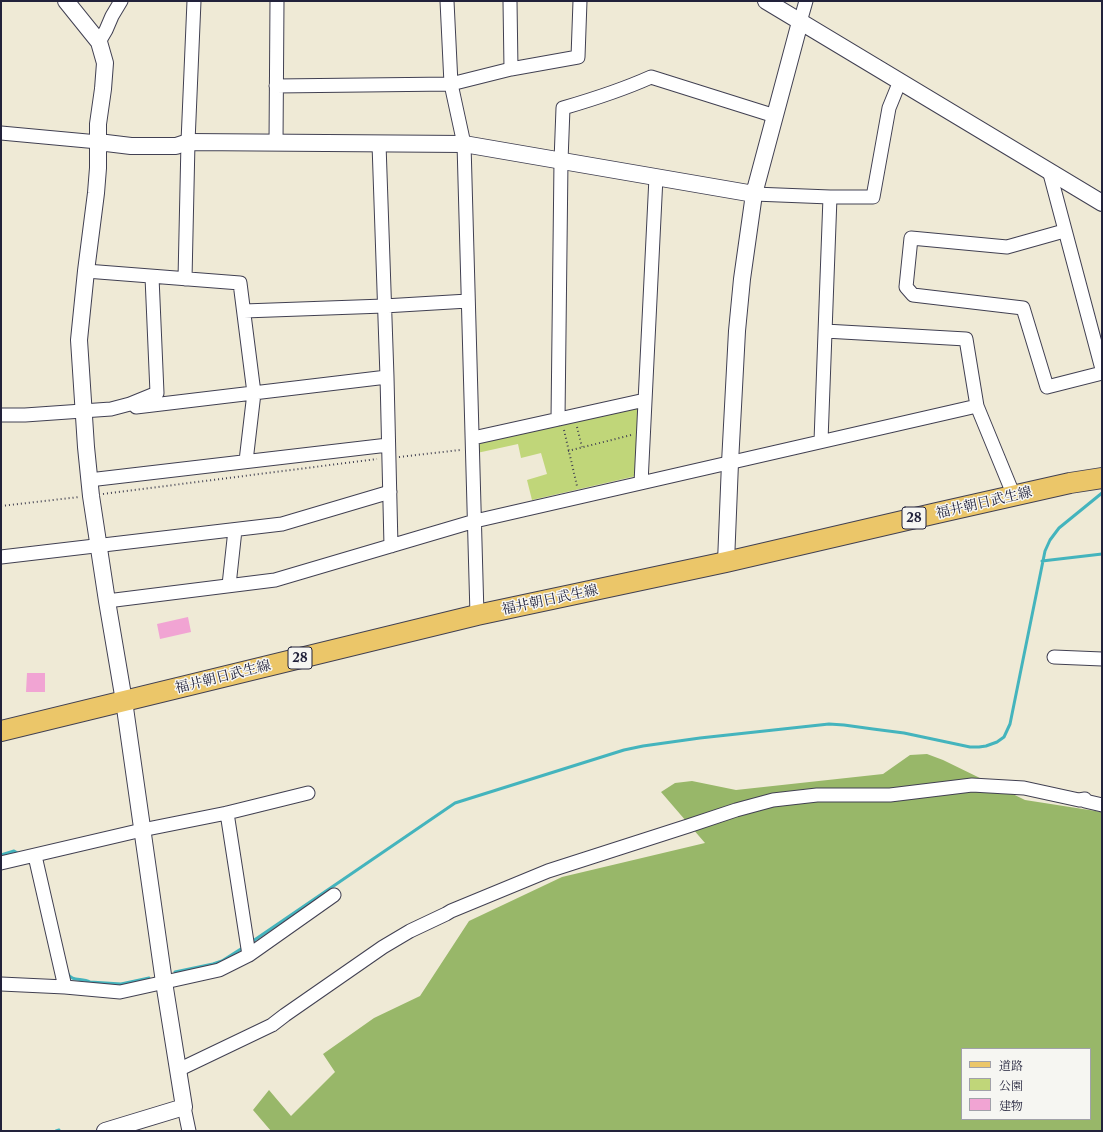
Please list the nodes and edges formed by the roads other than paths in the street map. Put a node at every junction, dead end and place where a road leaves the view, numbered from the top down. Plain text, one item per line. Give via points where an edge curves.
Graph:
1 (66, 1) edge
2 (121, 1) edge
3 (194, 1) edge
4 (277, 1) edge
5 (447, 1) edge
6 (510, 1) edge
7 (580, 1) edge
8 (766, 1) edge
9 (806, 1) edge
10 (800, 22) junction
11 (99, 42) junction
12 (511, 69) junction
13 (900, 81) junction
14 (451, 84) junction
15 (276, 86) junction
16 (775, 116) junction
17 (1, 133) edge
18 (98, 142) junction
19 (188, 142) junction
20 (276, 143) junction
21 (379, 144) junction
22 (464, 144) junction
23 (561, 161) junction
24 (1049, 170) junction
25 (656, 177) junction
26 (754, 194) junction
27 (830, 197) junction
28 (1102, 203) edge
29 (1064, 231) junction
30 (86, 270) junction
31 (152, 277) junction
32 (186, 279) junction
33 (468, 300) junction
34 (384, 306) junction
35 (244, 311) junction
36 (825, 331) junction
37 (1102, 369) edge
38 (1102, 373) edge
39 (387, 377) junction
40 (254, 393) junction
41 (645, 400) junction
42 (977, 406) junction
43 (120, 407) junction
44 (84, 411) junction
45 (1, 415) edge
46 (561, 424) junction
47 (821, 441) junction
48 (473, 443) junction
49 (388, 445) junction
50 (246, 461) junction
51 (730, 463) junction
52 (1102, 478) edge
53 (641, 483) junction
54 (90, 488) junction
55 (390, 492) junction
56 (1014, 496) junction
57 (475, 521) junction
58 (235, 530) junction
59 (98, 546) junction
60 (391, 546) junction
61 (1, 557) edge
62 (726, 562) junction
63 (229, 585) junction
64 (106, 601) junction
65 (477, 615) junction
66 (1054, 657) dead end
67 (1102, 659) edge
68 (124, 701) junction
69 (1, 731) edge
70 (308, 793) dead end
71 (1102, 805) edge
72 (227, 813) junction
73 (142, 830) junction
74 (35, 856) junction
75 (1, 863) edge
76 (334, 895) dead end
77 (249, 955) junction
78 (164, 982) junction
79 (1, 984) edge
80 (64, 987) junction
81 (178, 1070) junction
82 (184, 1107) junction
83 (105, 1131) edge
84 (189, 1131) edge

1 - 11 street
2 - 11 street
3 - 19 street
4 - 15 street
5 - 14 street
6 - 12 street
7 - 12 street via 578,57
8 - 10 street
9 - 10 street
10 - 13 street
10 - 16 street
11 - 18 street via 104,63
12 - 14 street
13 - 24 street
13 - 27 street via 889,108 873,197
14 - 15 street
14 - 22 street
15 - 20 street
16 - 23 street via 651,76 608,95 563,108
16 - 26 street
17 - 18 street
18 - 19 street via 131,146 176,146
18 - 30 street via 96,192
19 - 20 street
19 - 32 street
20 - 21 street
21 - 22 street
21 - 34 street
22 - 23 street
22 - 33 street
23 - 25 street
23 - 46 street
24 - 28 street
24 - 29 street
25 - 26 street
25 - 41 street
26 - 27 street
26 - 51 street via 739,305
27 - 36 street
29 - 37 street
29 - 38 street via 1007,247 911,238 906,287 913,295 1023,308 1047,387
30 - 31 street
30 - 44 street via 79,340
31 - 32 street
31 - 43 street via 157,393
32 - 35 street via 240,284
33 - 34 street
33 - 48 street
34 - 35 street
34 - 39 street
35 - 40 street
36 - 42 street via 966,339
36 - 47 street
39 - 40 street
39 - 49 street
40 - 43 street
40 - 50 street
41 - 46 street via 575,416
41 - 53 street
42 - 47 street
42 - 56 street
43 - 44 street
44 - 45 street
44 - 54 street
46 - 48 street
47 - 51 street
48 - 57 street
49 - 50 street
49 - 55 street
50 - 54 street
51 - 53 street
51 - 62 street
52 - 56 main road, 福井朝日武生線 / 28
53 - 57 street
54 - 59 street
55 - 58 street via 282,524
55 - 60 street
56 - 62 main road, 福井朝日武生線 / 28
57 - 60 street
57 - 65 street
58 - 59 street
58 - 63 street
59 - 61 street
59 - 64 street
60 - 63 street via 275,580
62 - 65 main road, 福井朝日武生線 / 28
63 - 64 street
64 - 68 street
65 - 68 main road, 福井朝日武生線 / 28
66 - 67 street
68 - 69 main road, 福井朝日武生線 / 28
68 - 73 street
70 - 72 street
71 - 81 street via 1085,799 1078,800 1024,788 972,785 890,795 817,795 773,800 736,810 548,870 451,911 383,947 272,1025
72 - 73 street
72 - 77 street
73 - 74 street
73 - 78 street
74 - 75 street
74 - 80 street
76 - 77 street
77 - 78 street via 219,970
78 - 80 street via 120,992
78 - 81 street
79 - 80 street
81 - 82 street
82 - 83 street
82 - 84 street

